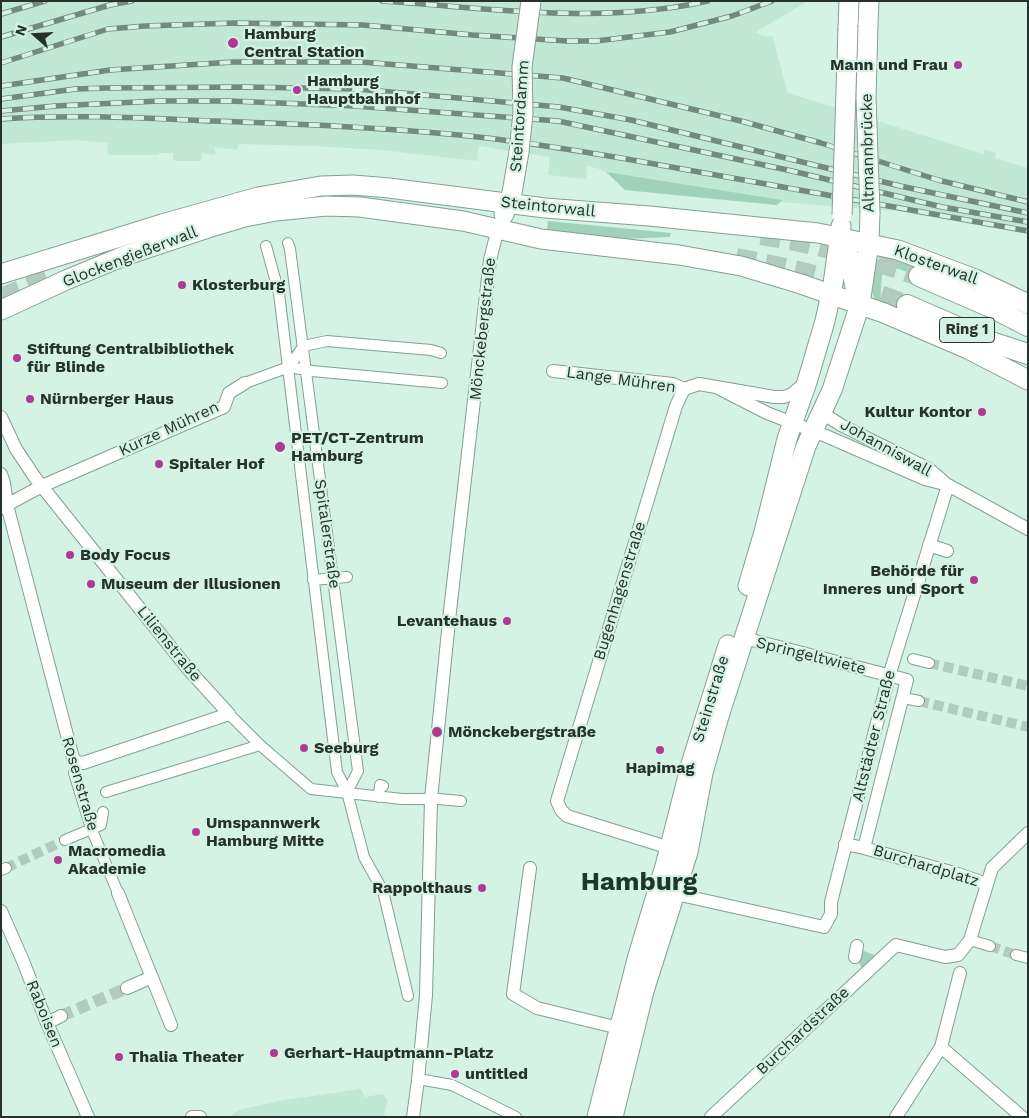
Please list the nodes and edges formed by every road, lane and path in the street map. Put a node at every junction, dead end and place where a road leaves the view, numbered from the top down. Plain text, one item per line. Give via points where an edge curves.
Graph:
1 (531, 1) edge
2 (849, 1) edge
3 (869, 1) edge
4 (509, 203) junction
5 (260, 205) junction
6 (498, 228) junction
7 (842, 238) junction
8 (288, 243) dead end
9 (869, 243) junction
10 (266, 246) dead end
11 (866, 266) junction
12 (1, 274) edge
13 (919, 276) tunnel mouth
14 (854, 282) junction
15 (832, 289) junction
16 (860, 304) junction
17 (1028, 304) edge
18 (907, 305) tunnel mouth
19 (1, 310) edge
20 (1028, 326) edge
21 (302, 348) junction
22 (441, 353) dead end
23 (1028, 354) edge
24 (289, 367) junction
25 (305, 370) junction
26 (553, 371) dead end
27 (1028, 380) edge
28 (807, 382) junction
29 (442, 383) dead end
30 (245, 384) joint
31 (718, 388) junction
32 (684, 389) junction
33 (822, 412) junction
34 (1, 418) edge
35 (794, 422) junction
36 (813, 430) junction
37 (1, 474) edge
38 (42, 486) junction
39 (948, 486) junction
40 (4, 507) edge
41 (1028, 529) edge
42 (929, 545) junction
43 (946, 551) dead end
44 (347, 577) dead end
45 (333, 578) junction
46 (313, 580) junction
47 (751, 640) junction
48 (913, 659) dead end
49 (929, 663) tunnel mouth
50 (889, 676) junction
51 (907, 680) joint
52 (903, 698) junction
53 (919, 702) tunnel mouth
54 (229, 714) junction
55 (260, 745) junction
56 (77, 762) junction
57 (383, 786) dead end
58 (106, 792) dead end
59 (347, 792) junction
60 (379, 797) junction
61 (425, 799) dead end
62 (438, 799) dead end
63 (461, 801) dead end
64 (103, 812) dead end
65 (91, 828) junction
66 (1028, 833) edge
67 (847, 839) junction
68 (65, 840) tunnel mouth
69 (670, 848) junction
70 (864, 848) junction
71 (530, 868) dead end
72 (683, 872) junction
73 (986, 884) junction
74 (118, 893) joint
75 (676, 894) junction
76 (1, 911) edge
77 (970, 940) junction
78 (990, 946) tunnel mouth
79 (1016, 955) tunnel mouth
80 (1028, 958) edge
81 (960, 973) dead end
82 (152, 977) junction
83 (127, 988) tunnel mouth
84 (408, 996) dead end
85 (61, 1016) tunnel mouth
86 (47, 1023) junction
87 (171, 1025) dead end
88 (626, 1030) junction
89 (941, 1047) junction
90 (424, 1080) dead end
91 (88, 1117) edge
92 (192, 1117) edge
93 (200, 1117) edge
94 (413, 1117) edge
95 (516, 1117) edge
96 (597, 1117) edge
97 (613, 1117) edge
98 (711, 1117) edge
99 (896, 1117) edge
100 (1022, 1117) edge

1 - 4 main road, Steintordamm, bridge via 522,67 523,113 519,152
2 - 7 main road, Altmannbrücke, bridge
3 - 9 main road, Altmannbrücke, bridge via 866,97
4 - 5 main road, Steintorwall / Ring 1 via 354,185 321,186
4 - 6 main road, Steintordamm
4 - 7 main road, Steintorwall / Ring 1 via 779,228
5 - 6 main road, Steintorwall / Ring 1 via 360,207 463,220
5 - 12 main road, Glockengießerwall / Ring 1 via 162,224
5 - 19 main road, Glockengießerwall / Ring 1 via 208,228 124,256
6 - 15 main road, Steintorwall / Ring 1 via 541,239 716,260 801,284
6 - 94 street, Mönckebergstraße via 490,260 431,799 426,995
7 - 9 main road, Klosterwall / Ring 1
7 - 14 main road
7 - 15 main road, Altmannbrücke
8 - 21 street, Spitalerstraße
9 - 11 main road, Altmannbrücke
9 - 17 main road, Klosterwall / Ring 1 via 938,264
10 - 24 street, Spitalerstraße via 279,293
11 - 14 main road
11 - 16 main road, Altmannbrücke
13 - 20 main road, Ring 1
14 - 15 main road, Ring 1
14 - 16 main road
15 - 16 main road, Ring 1
15 - 28 main road, Steinstraße
16 - 27 main road, Ring 1 via 936,334
16 - 33 main road, Steinstraße
18 - 23 main road, Ring 1 via 994,343
21 - 22 street via 327,341
21 - 24 street
21 - 25 street, Spitalerstraße
24 - 25 street
24 - 30 street, Kurze Mühren
24 - 46 street, Spitalerstraße
25 - 29 street
25 - 45 street, Spitalerstraße
26 - 32 street, Lange Mühren via 673,384
28 - 31 street, Lange Mühren via 784,397
28 - 35 main road, Steinstraße
30 - 38 street, Kurze Mühren via 229,393 224,407
31 - 32 street, Lange Mühren via 699,384
31 - 35 street, Lange Mühren via 767,413
32 - 69 street, Bugenhagenstraße via 557,801 567,816
33 - 36 main road, Steinstraße
33 - 39 street, Johanniswall via 929,469
34 - 38 street, Lilienstraße via 16,449
35 - 36 street, Lange Mühren
35 - 69 main road, Steinstraße via 764,532 691,764
36 - 39 street, Johanniswall
36 - 47 main road, Steinstraße via 804,451
37 - 40 street, Rosenstraße
38 - 40 street, Kurze Mühren
38 - 54 street, Lilienstraße
39 - 41 street, Johanniswall
39 - 42 street, Altstädter Straße
40 - 56 street, Rosenstraße via 73,758
42 - 43 street
42 - 50 street, Altstädter Straße
44 - 45 street
45 - 46 street
45 - 59 street, Spitalerstraße via 358,771
46 - 59 street, Spitalerstraße via 337,772
47 - 50 street, Springeltwiete
47 - 72 main road, Steinstraße via 703,773
48 - 49 street
50 - 51 street, Springeltwiete
50 - 67 street, Altstädter Straße
51 - 52 street, Altstädter Straße
52 - 53 street
52 - 70 street, Altstädter Straße
54 - 55 street, Lilienstraße
54 - 56 street via 83,763
55 - 58 street
55 - 59 street, Lilienstraße via 311,790
56 - 65 street, Rosenstraße via 74,773
57 - 60 street via 380,786
59 - 60 street
59 - 84 street, Spitalerstraße via 364,857 383,891
60 - 61 street
62 - 63 street
64 - 65 street via 101,825
65 - 68 street
65 - 74 street, Rosenstraße
66 - 73 street via 992,868
67 - 70 street, Burchardplatz
67 - 75 street, Altstädter Straße via 831,902 831,914 824,927
69 - 72 street
69 - 88 main road, Steinstraße
70 - 73 street, Burchardplatz
71 - 88 street via 513,994 537,1008
72 - 75 main road, Steinstraße
73 - 77 street, Burchardplatz
74 - 82 street, Rosenstraße
75 - 88 main road, Steinstraße
76 - 86 street, Raboisen
77 - 78 street
77 - 98 street, Burchardstraße via 958,955 946,957 896,945
79 - 80 street
81 - 89 street
82 - 83 street
82 - 87 street, Rosenstraße
85 - 86 street
86 - 91 street, Raboisen
88 - 96 main road, Steinstraße
88 - 97 main road, Steinstraße
89 - 99 street
89 - 100 street
90 - 95 street via 452,1085
92 - 93 street

